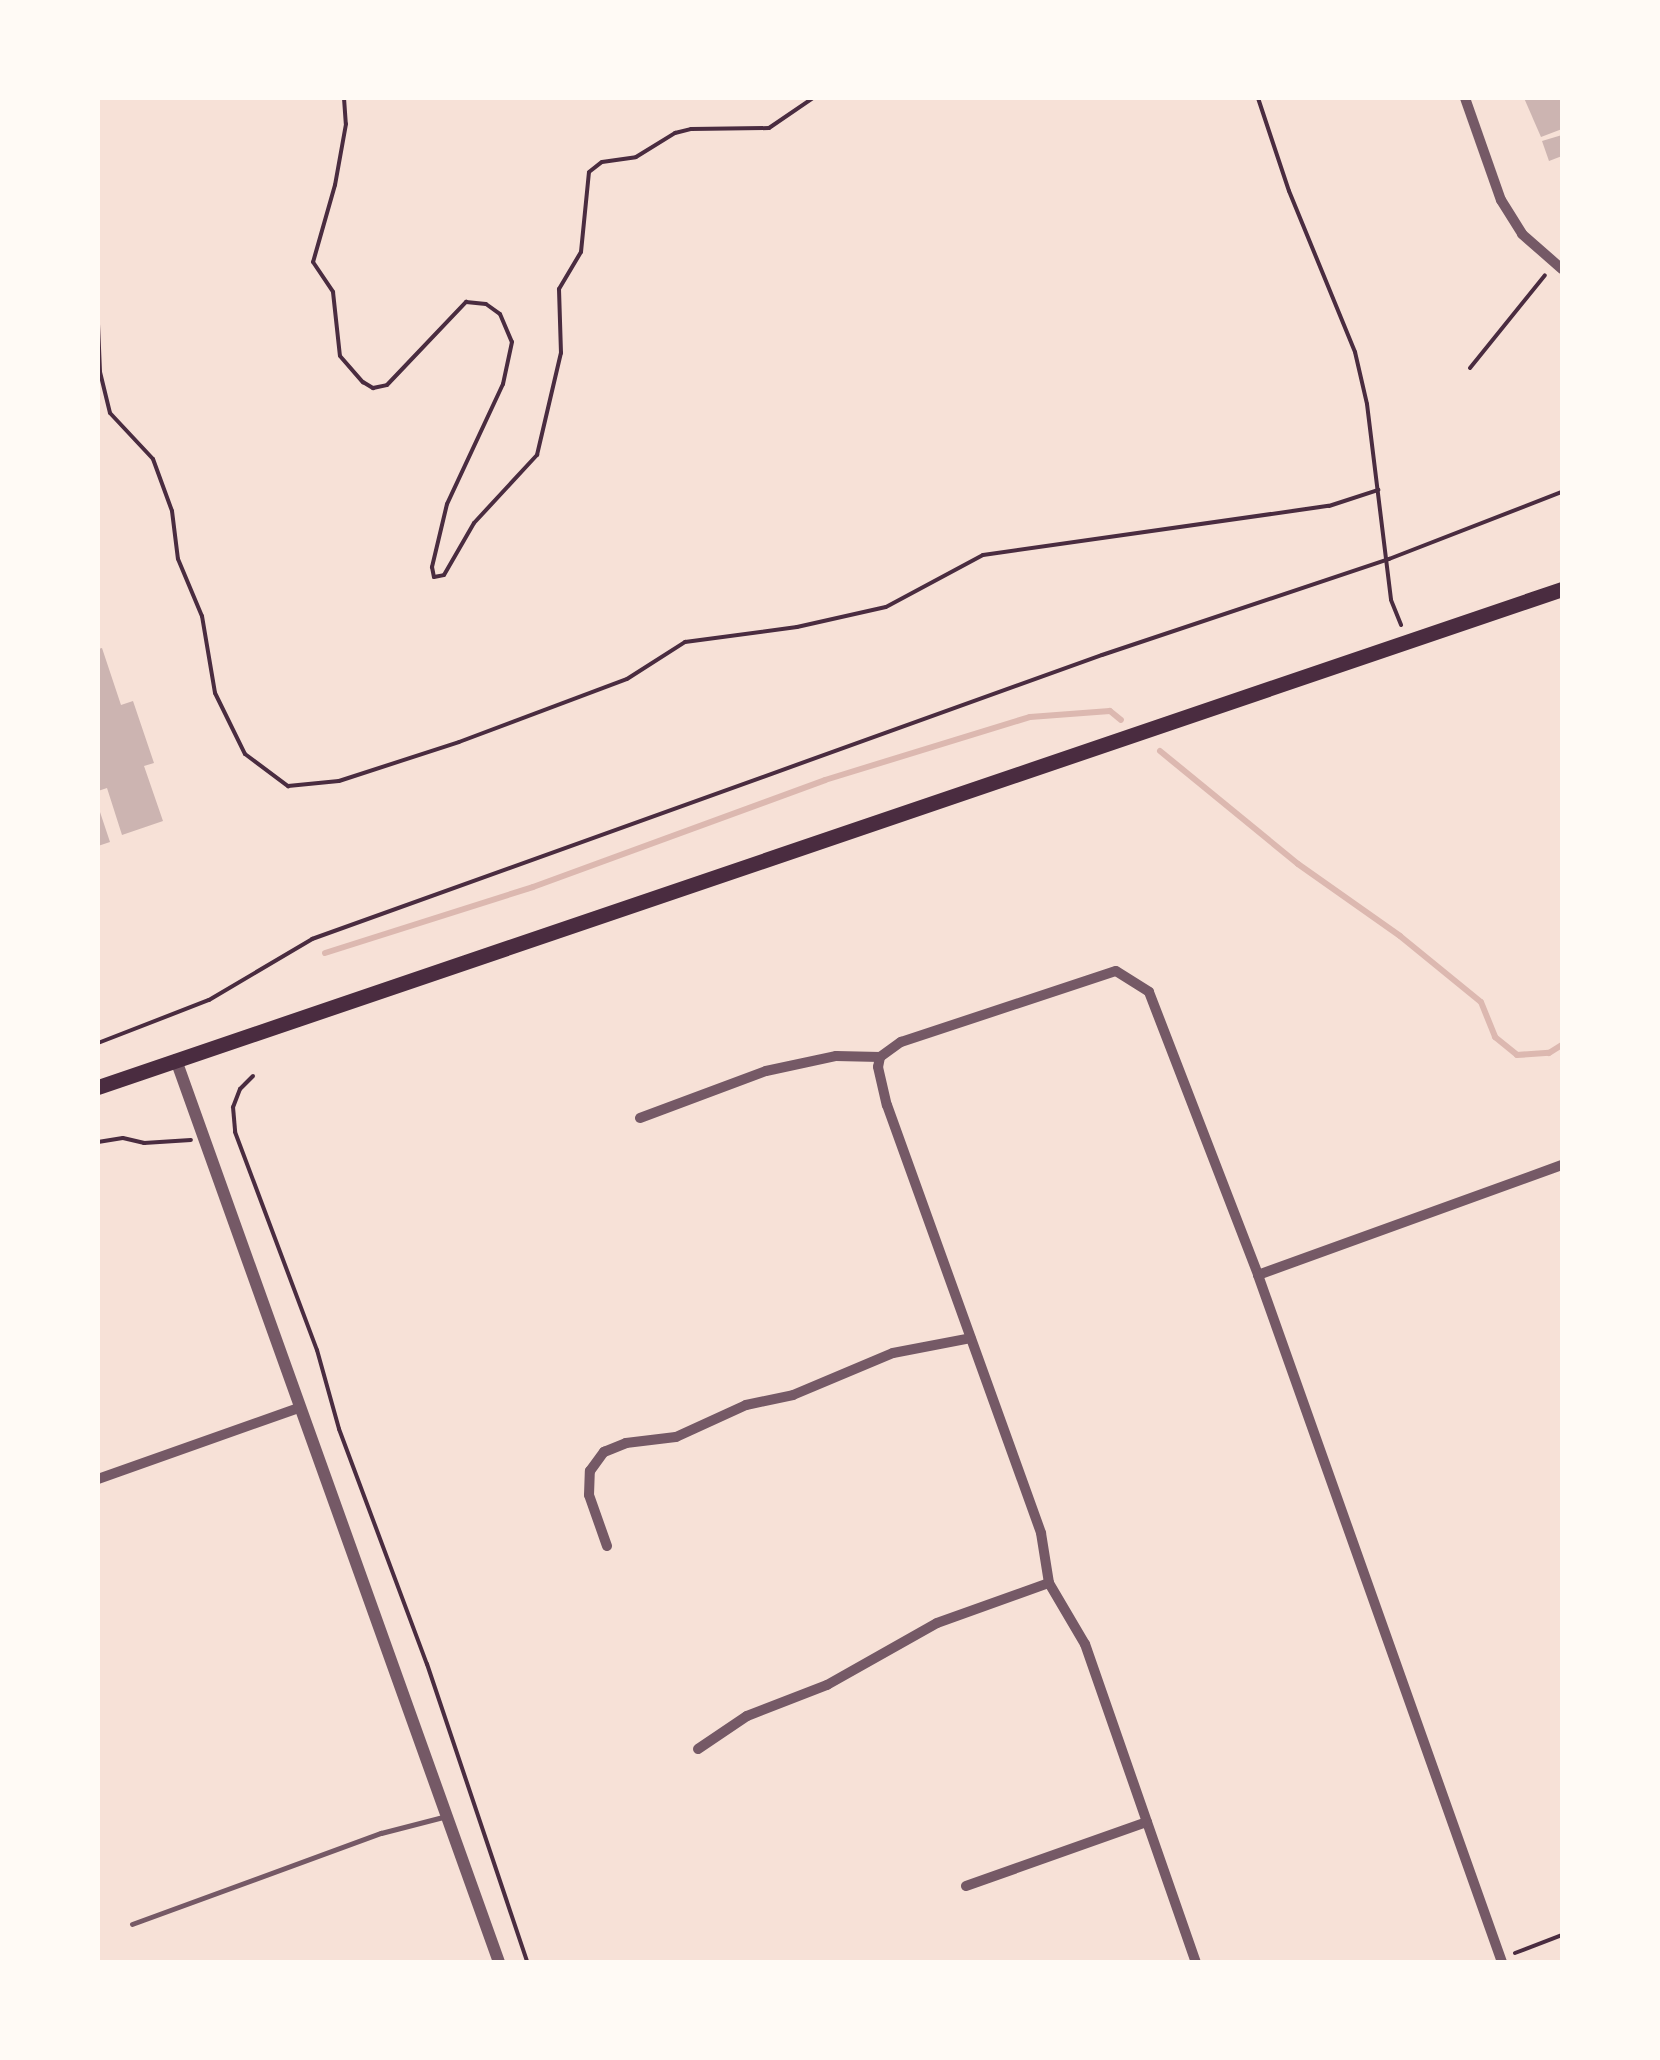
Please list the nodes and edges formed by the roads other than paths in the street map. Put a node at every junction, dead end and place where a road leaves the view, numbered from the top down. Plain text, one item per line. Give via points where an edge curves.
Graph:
1 (1465, 98) edge
2 (1558, 267) edge
3 (1562, 589) edge
4 (880, 1057) junction
5 (176, 1060) junction
6 (98, 1087) edge
7 (640, 1118) dead end
8 (1562, 1166) edge
9 (1258, 1275) junction
10 (971, 1338) junction
11 (298, 1408) junction
12 (98, 1480) edge
13 (607, 1546) dead end
14 (1049, 1583) junction
15 (698, 1749) dead end
16 (446, 1816) junction
17 (1146, 1822) junction
18 (966, 1886) dead end
19 (132, 1924) dead end
20 (1501, 1960) edge
21 (499, 1962) edge
22 (1196, 1962) edge

1 - 2 street via 1501,200 1522,234
3 - 5 main road
4 - 7 street via 836,1056 766,1070
4 - 9 street via 901,1042 1116,971 1149,992
4 - 10 street via 887,1105
5 - 6 main road
5 - 11 street
8 - 9 street
9 - 20 street
10 - 13 street via 892,1352 676,1436 604,1452 590,1472 589,1495
10 - 14 street via 1041,1533
11 - 12 street
11 - 16 street
14 - 15 street via 937,1624 827,1685 747,1716
14 - 17 street via 1085,1644
16 - 19 lane via 381,1833
16 - 21 street
17 - 18 street
17 - 22 street

